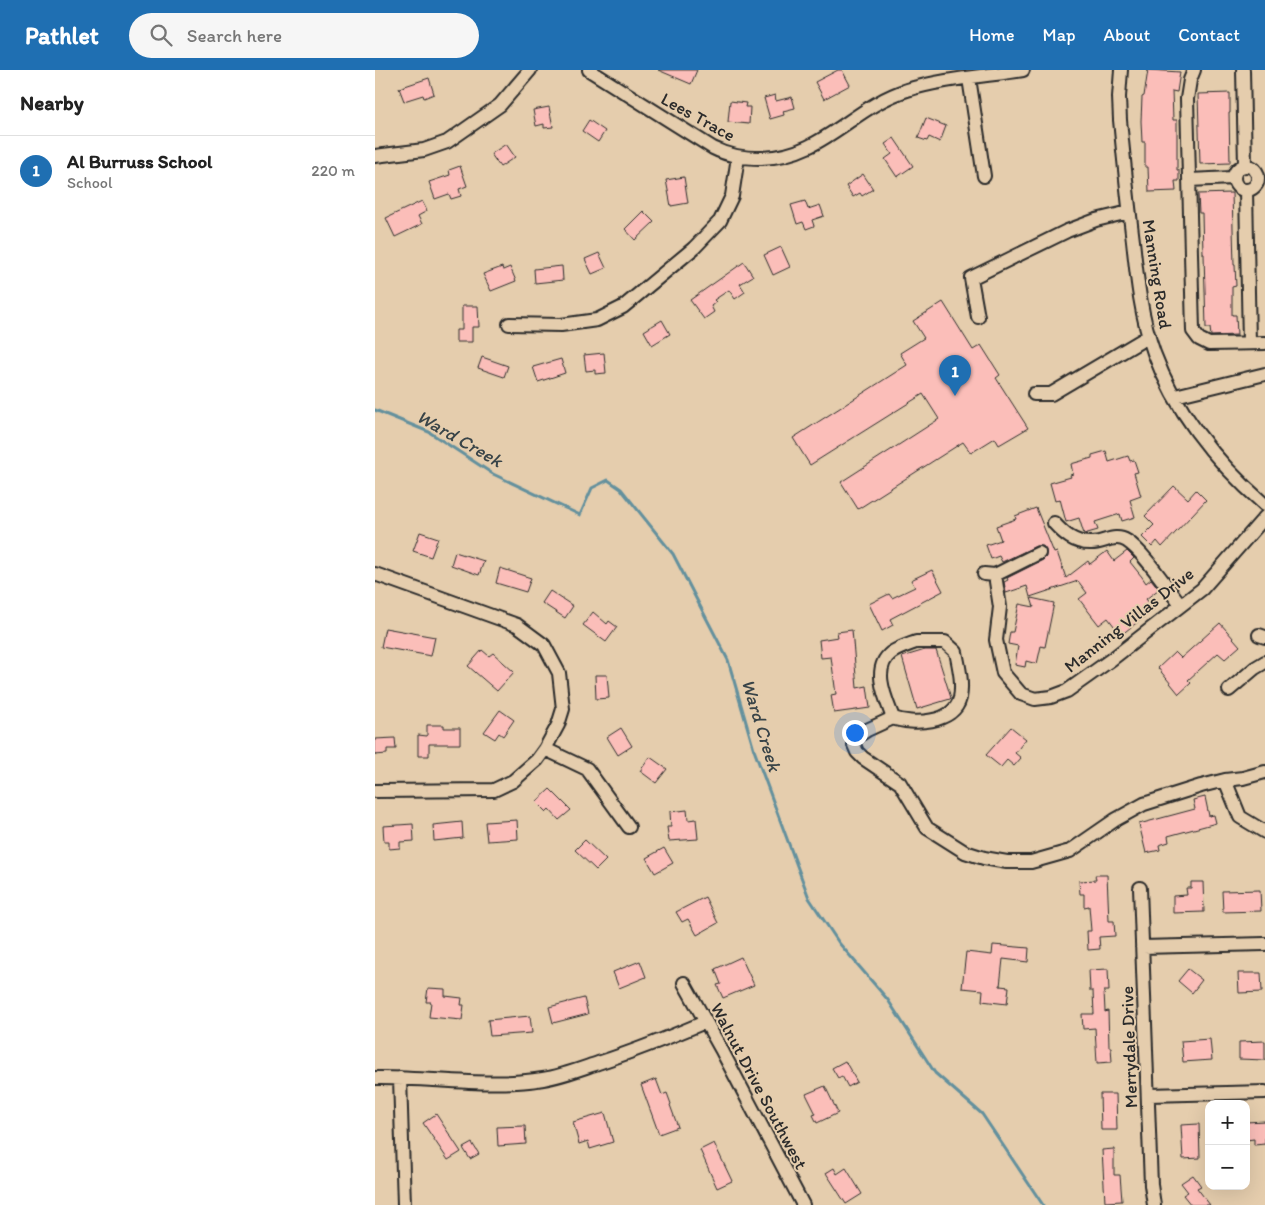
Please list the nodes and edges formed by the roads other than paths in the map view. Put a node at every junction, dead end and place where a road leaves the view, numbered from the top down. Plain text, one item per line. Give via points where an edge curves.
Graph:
1 (530, 70) edge
2 (589, 70) edge
3 (1023, 70) edge
4 (1121, 70) edge
5 (1194, 70) edge
6 (1243, 70) edge
7 (969, 78) junction
8 (375, 156) edge
9 (738, 157) junction
10 (1245, 166) junction
11 (984, 176) dead end
12 (1233, 178) junction
13 (1261, 178) edge
14 (1189, 180) junction
15 (1246, 190) junction
16 (1129, 212) junction
17 (978, 317) dead end
18 (509, 324) dead end
19 (1149, 336) junction
20 (1249, 343) junction
21 (1265, 343) edge
22 (1265, 374) edge
23 (1034, 394) dead end
24 (1175, 396) junction
25 (1265, 505) edge
26 (1265, 517) edge
27 (1054, 523) dead end
28 (1039, 553) dead end
29 (375, 574) edge
30 (1181, 605) junction
31 (1265, 662) edge
32 (1229, 690) dead end
33 (893, 718) junction
34 (545, 750) junction
35 (1265, 772) edge
36 (1225, 780) junction
37 (375, 791) edge
38 (629, 828) dead end
39 (1265, 832) edge
40 (1140, 888) dead end
41 (1265, 944) edge
42 (1142, 947) junction
43 (684, 984) dead end
44 (705, 1022) junction
45 (375, 1078) edge
46 (400, 1078) junction
47 (1265, 1092) edge
48 (1149, 1094) junction
49 (404, 1205) edge
50 (803, 1205) edge
51 (1154, 1205) edge

1 - 8 street via 501,105 447,142 424,150
2 - 9 street, Lees Trace via 699,140
3 - 7 street, Lees Trace
4 - 16 street, Manning Road via 1120,120
5 - 14 street via 1187,99
6 - 10 street
7 - 9 street, Lees Trace via 891,96 815,144 787,156
7 - 11 street
9 - 18 street via 732,196 720,221 694,248 623,307 597,320 561,325
10 - 12 street via 1238,168
10 - 13 street via 1256,171
12 - 14 street
12 - 15 street via 1239,189
13 - 15 street via 1253,188
14 - 20 street via 1193,330 1199,339 1209,344
15 - 20 street
16 - 17 street via 1067,231 971,278
16 - 19 street, Manning Road via 1140,301
19 - 23 street via 1051,394
19 - 24 street, Manning Road
20 - 21 street
22 - 24 street
24 - 25 street, Manning Road via 1218,460
26 - 30 street, Manning Villas Drive via 1202,589
27 - 30 street via 1063,534 1076,541 1091,543 1117,537 1126,540
28 - 30 street, Manning Villas Drive via 990,574 1000,607 996,640 1003,674 1021,694 1035,699 1067,691
29 - 34 street via 517,625 544,645 559,673 563,708
31 - 32 street
33 - 33 street via 912,723 937,720 958,705 961,683 956,652 945,642 916,642 899,648 886,659 881,683
33 - 36 street via 855,738 857,752 900,783 927,828 965,852 984,858 1031,862 1070,851 1144,804
34 - 37 street via 513,781 494,790
34 - 38 street via 587,769
35 - 36 street
36 - 39 street via 1240,817
40 - 42 street, Merrydale Drive
41 - 42 street
42 - 48 street, Merrydale Drive
43 - 44 street, Walnut Drive Southwest
44 - 46 street via 647,1047 567,1074 542,1079 487,1082
44 - 50 street, Walnut Drive Southwest
45 - 46 street
46 - 49 street
47 - 48 street
48 - 51 street, Merrydale Drive

